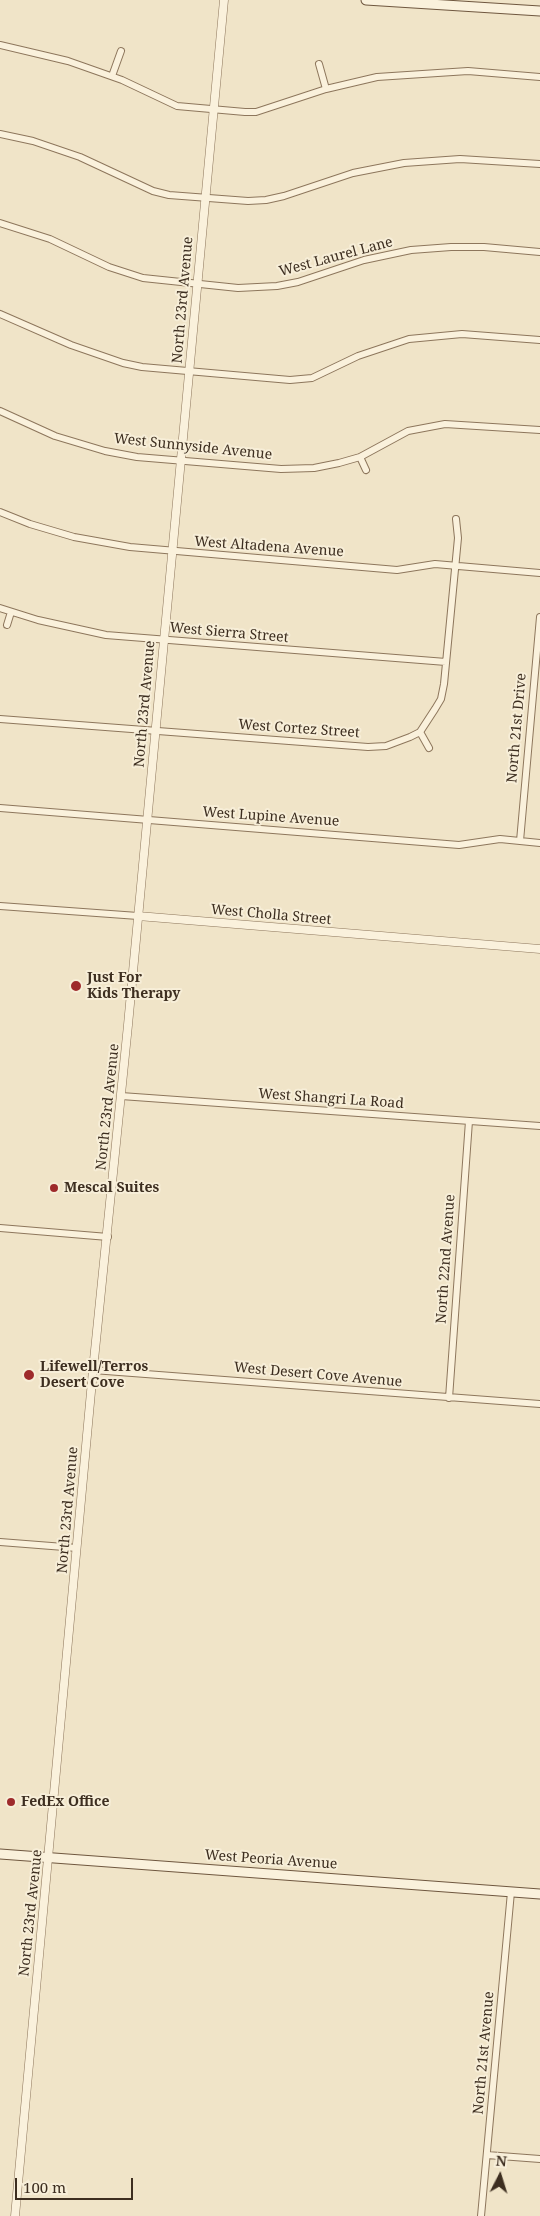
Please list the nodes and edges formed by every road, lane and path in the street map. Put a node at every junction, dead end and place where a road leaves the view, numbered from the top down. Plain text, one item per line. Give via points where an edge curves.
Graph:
1 (224, 0) edge
2 (366, 0) edge
3 (495, 4) edge
4 (540, 11) edge
5 (0, 45) edge
6 (121, 51) dead end
7 (319, 64) dead end
8 (112, 76) junction
9 (540, 77) edge
10 (326, 89) junction
11 (214, 110) junction
12 (0, 134) edge
13 (540, 164) edge
14 (205, 198) junction
15 (0, 223) edge
16 (540, 252) edge
17 (197, 284) junction
18 (0, 314) edge
19 (540, 340) edge
20 (189, 372) junction
21 (0, 410) edge
22 (540, 430) edge
23 (360, 457) junction
24 (181, 460) junction
25 (366, 470) dead end
26 (0, 512) edge
27 (456, 519) dead end
28 (172, 552) junction
29 (456, 566) junction
30 (540, 573) edge
31 (0, 608) edge
32 (11, 612) junction
33 (540, 617) edge
34 (7, 626) dead end
35 (163, 640) junction
36 (446, 662) junction
37 (0, 719) edge
38 (156, 731) junction
39 (420, 732) junction
40 (429, 748) dead end
41 (0, 808) edge
42 (147, 820) junction
43 (520, 841) junction
44 (540, 843) edge
45 (0, 906) edge
46 (138, 916) junction
47 (540, 949) edge
48 (121, 1096) junction
49 (468, 1121) junction
50 (540, 1126) edge
51 (0, 1228) edge
52 (108, 1237) junction
53 (93, 1370) junction
54 (449, 1398) junction
55 (540, 1404) edge
56 (0, 1542) edge
57 (77, 1548) junction
58 (0, 1854) edge
59 (49, 1858) junction
60 (511, 1892) junction
61 (540, 1894) edge
62 (487, 2155) junction
63 (540, 2159) edge
64 (15, 2216) edge
65 (481, 2216) edge

1 - 11 street, North 23rd Avenue
2 - 3 main road
3 - 4 main road
5 - 8 street via 61,59
6 - 8 street
7 - 10 street
8 - 11 street via 177,106
9 - 10 street via 468,71 377,77
10 - 11 street via 256,112
11 - 14 street, North 23rd Avenue
12 - 14 street via 80,157 153,191
13 - 14 street via 427,160 353,173 266,200
14 - 17 street, North 23rd Avenue
15 - 17 street, West Laurel Lane via 50,239 124,273 158,281
16 - 17 street, West Laurel Lane via 476,247 412,250 377,256 277,286 238,288
17 - 20 street, North 23rd Avenue
18 - 20 street via 98,356 142,367
19 - 20 street via 462,334 409,339 302,380
20 - 24 street, North 23rd Avenue
21 - 24 street, West Sunnyside Avenue via 55,436 96,448 137,457
22 - 23 street, West Sunnyside Avenue via 445,424 408,431
23 - 24 street, West Sunnyside Avenue via 301,469
23 - 25 street
24 - 28 street, North 23rd Avenue
26 - 28 street, West Altadena Avenue via 74,537
27 - 29 street
28 - 29 street, West Altadena Avenue via 397,570 435,564
28 - 35 street, North 23rd Avenue
29 - 30 street, West Altadena Avenue
29 - 36 street
31 - 32 street, West Sierra Street
32 - 34 street
32 - 35 street, West Sierra Street via 78,630
33 - 43 street, North 21st Drive
35 - 36 street, West Sierra Street
35 - 38 street, North 23rd Avenue
36 - 39 street via 440,699
37 - 38 street, West Cortez Street
38 - 39 street, West Cortez Street via 368,747 386,746
38 - 42 street, North 23rd Avenue
39 - 40 street
41 - 42 street, West Lupine Avenue
42 - 43 street, West Lupine Avenue via 459,845 500,839
42 - 46 street, North 23rd Avenue
43 - 44 street, West Lupine Avenue
45 - 46 street, West Cholla Street
46 - 47 street, West Cholla Street
46 - 48 street, North 23rd Avenue
48 - 49 street, West Shangri La Road
48 - 52 street, North 23rd Avenue
49 - 50 street, West Shangri La Road
49 - 54 street, North 22nd Avenue
51 - 52 street
52 - 53 street, North 23rd Avenue
53 - 54 street, West Desert Cove Avenue
53 - 57 street, North 23rd Avenue
54 - 55 street, West Desert Cove Avenue
56 - 57 street
57 - 59 street, North 23rd Avenue
58 - 59 main road, West Peoria Avenue
59 - 60 main road, West Peoria Avenue
59 - 64 street, North 23rd Avenue
60 - 61 main road, West Peoria Avenue
60 - 62 street, North 21st Avenue
62 - 63 street
62 - 65 street, North 21st Avenue

